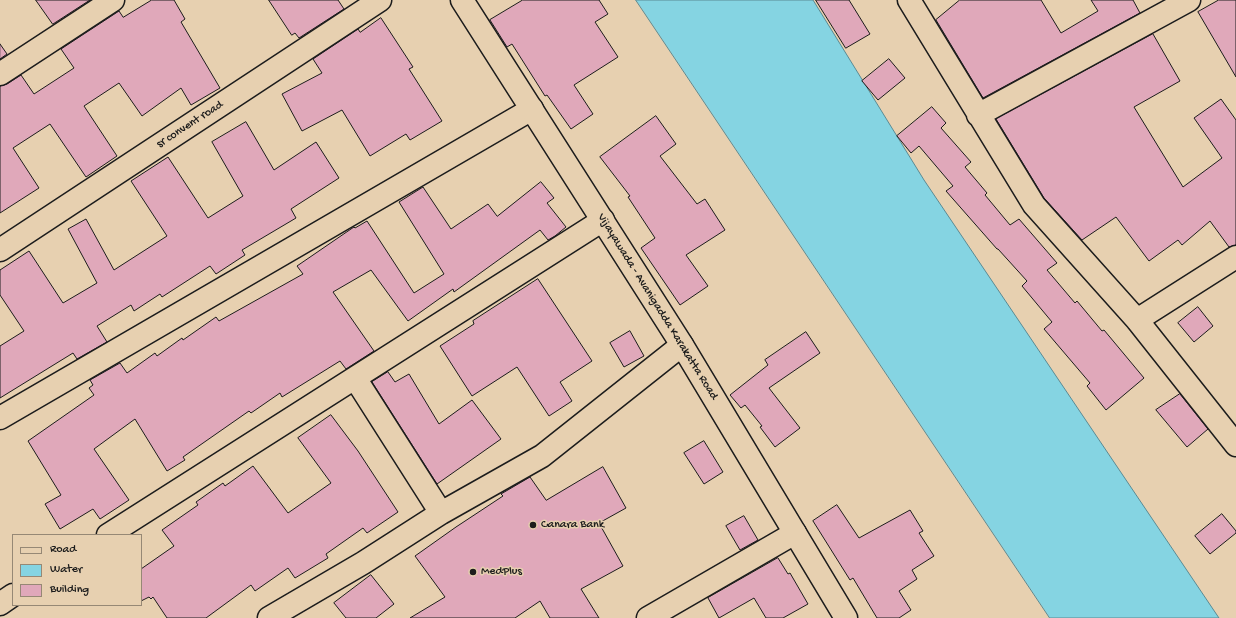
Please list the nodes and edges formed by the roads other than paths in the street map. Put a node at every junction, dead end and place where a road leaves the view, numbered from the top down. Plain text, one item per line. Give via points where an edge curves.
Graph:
1 (113, 0) edge
2 (380, 0) edge
3 (462, 0) edge
4 (909, 0) edge
5 (1189, 0) edge
6 (0, 74) edge
7 (532, 109) junction
8 (978, 115) junction
9 (603, 220) junction
10 (0, 250) edge
11 (1236, 257) edge
12 (1137, 320) junction
13 (682, 345) junction
14 (355, 378) junction
15 (0, 418) edge
16 (1236, 444) edge
17 (441, 513) junction
18 (795, 533) junction
19 (110, 534) edge
20 (12, 596) edge
21 (0, 604) edge
22 (269, 618) edge
23 (648, 618) edge
24 (846, 618) edge

1 - 6 street
2 - 10 street, sr convent road
3 - 7 street, Vijayawada - Avanigadda Karakatta Road
4 - 8 street
5 - 8 street
7 - 9 street, Vijayawada - Avanigadda Karakatta Road
7 - 15 street
8 - 12 street via 1034,205
9 - 13 street, Vijayawada - Avanigadda Karakatta Road
9 - 14 street
11 - 12 street
12 - 16 street
13 - 17 street via 542,456
13 - 18 street, Vijayawada - Avanigadda Karakatta Road
14 - 17 street
14 - 19 street
17 - 22 street via 363,563
18 - 23 street
18 - 24 street, Vijayawada - Avanigadda Karakatta Road
20 - 21 street

